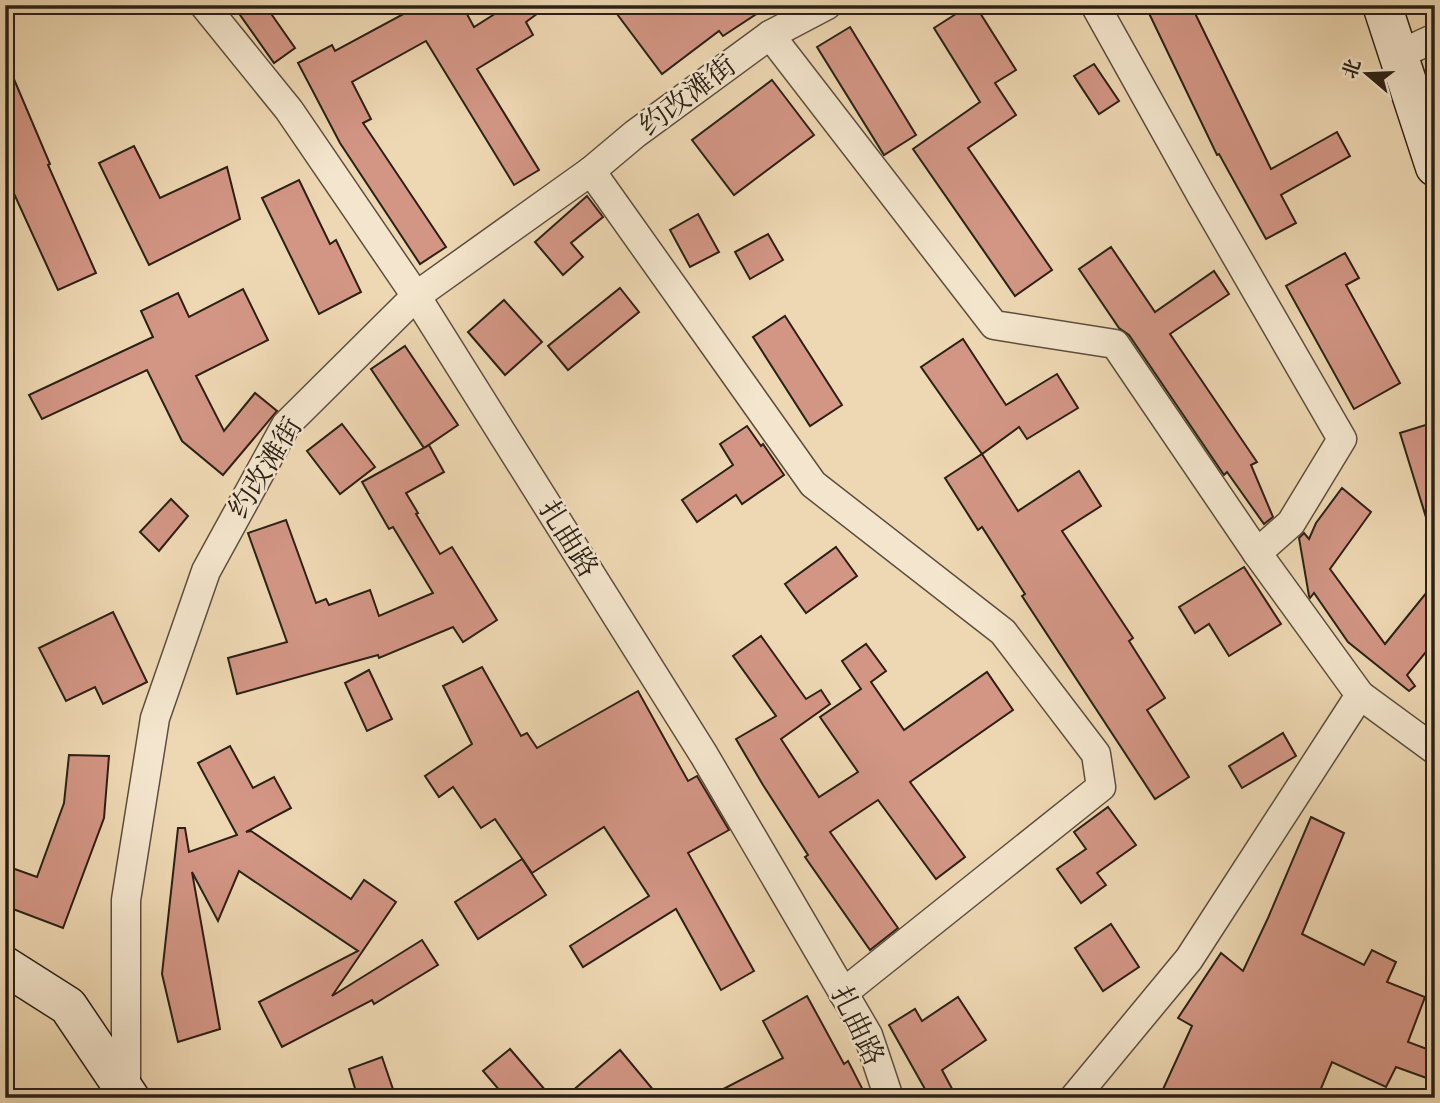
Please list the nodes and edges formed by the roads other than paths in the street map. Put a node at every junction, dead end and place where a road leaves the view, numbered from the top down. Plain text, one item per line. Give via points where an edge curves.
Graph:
1 (204, 5) edge
2 (1095, 5) edge
3 (1382, 5) edge
4 (811, 9) edge
5 (770, 35) junction
6 (1435, 38) edge
7 (1398, 55) junction
8 (1435, 167) edge
9 (591, 171) junction
10 (416, 296) junction
11 (1257, 553) junction
12 (1360, 695) junction
13 (1435, 750) edge
14 (5, 966) edge
15 (844, 993) junction
16 (128, 1094) edge
17 (889, 1098) edge
18 (1074, 1098) edge

1 - 10 street, 扎曲路 via 289,110
2 - 11 street via 1342,439 1291,523
3 - 7 main road
4 - 5 street, 约改滩街
5 - 9 street, 约改滩街
5 - 11 street via 994,325 1115,344
6 - 7 street
7 - 8 main road
9 - 10 street, 约改滩街
9 - 15 street via 813,484 1003,632 1096,754 1101,787
10 - 15 street, 扎曲路 via 704,755
10 - 16 street, 约改滩街 via 286,425 206,571 155,718 126,901
11 - 12 street
12 - 13 street
12 - 18 street via 1189,959
14 - 16 main road via 68,1006
15 - 17 street, 扎曲路 via 868,1035

